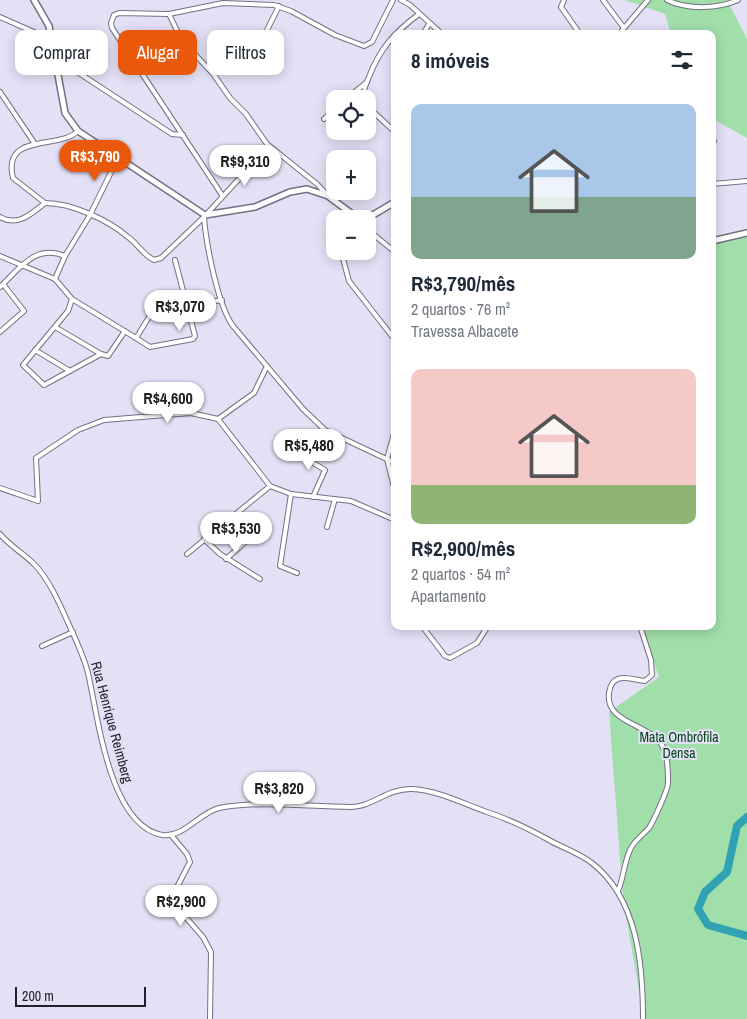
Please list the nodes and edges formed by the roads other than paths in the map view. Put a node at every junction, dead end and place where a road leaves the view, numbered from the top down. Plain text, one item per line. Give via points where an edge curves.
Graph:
1 (34, 0) edge
2 (393, 0) edge
3 (400, 0) edge
4 (564, 0) edge
5 (602, 0) edge
6 (648, 0) edge
7 (668, 0) edge
8 (738, 0) edge
9 (279, 6) junction
10 (169, 14) junction
11 (419, 14) junction
12 (0, 17) edge
13 (429, 24) junction
14 (624, 28) joint
15 (29, 30) edge
16 (50, 30) edge
17 (266, 30) edge
18 (400, 30) edge
19 (425, 30) edge
20 (437, 30) edge
21 (577, 30) edge
22 (391, 38) edge
23 (59, 75) edge
24 (82, 75) edge
25 (367, 82) junction
26 (357, 90) edge
27 (366, 90) edge
28 (1, 96) edge
29 (376, 114) edge
30 (391, 128) edge
31 (78, 131) junction
32 (183, 135) junction
33 (35, 144) junction
34 (269, 146) junction
35 (118, 158) junction
36 (747, 181) edge
37 (716, 184) edge
38 (326, 194) edge
39 (222, 195) junction
40 (326, 195) edge
41 (333, 200) edge
42 (45, 203) junction
43 (391, 204) edge
44 (347, 210) edge
45 (376, 213) edge
46 (90, 215) junction
47 (204, 216) junction
48 (0, 217) edge
49 (747, 233) edge
50 (376, 237) edge
51 (716, 240) edge
52 (391, 249) edge
53 (0, 256) edge
54 (65, 256) junction
55 (175, 260) dead end
56 (343, 260) edge
57 (21, 266) junction
58 (55, 280) junction
59 (2, 285) edge
60 (164, 293) dead end
61 (72, 299) junction
62 (222, 300) junction
63 (187, 306) junction
64 (152, 312) junction
65 (55, 327) junction
66 (125, 331) junction
67 (0, 332) edge
68 (391, 335) edge
69 (136, 338) junction
70 (35, 350) junction
71 (101, 354) junction
72 (267, 366) junction
73 (70, 371) junction
74 (218, 419) junction
75 (391, 444) edge
76 (290, 449) dead end
77 (387, 459) junction
78 (391, 461) edge
79 (391, 475) edge
80 (270, 486) junction
81 (0, 488) edge
82 (290, 494) junction
83 (313, 497) junction
84 (335, 499) junction
85 (391, 518) edge
86 (327, 527) dead end
87 (260, 529) dead end
88 (0, 534) edge
89 (204, 539) junction
90 (187, 554) dead end
91 (226, 559) junction
92 (297, 573) dead end
93 (260, 579) dead end
94 (425, 630) edge
95 (485, 630) edge
96 (641, 630) edge
97 (73, 632) junction
98 (42, 646) dead end
99 (171, 835) junction
100 (618, 891) junction
101 (210, 1019) edge
102 (643, 1019) edge

1 - 16 main road
2 - 9 street via 372,42 364,46
3 - 11 street
4 - 21 street via 562,12
5 - 14 street
6 - 14 street
7 - 8 street via 690,8
9 - 10 street via 223,3
9 - 17 street
10 - 32 street via 119,13 111,20 112,28
10 - 34 street via 182,39
11 - 13 street
11 - 18 street
12 - 15 street
13 - 19 street
13 - 20 street
22 - 25 street
23 - 31 main road via 65,113
24 - 32 street via 172,134
25 - 26 street
25 - 27 street
28 - 33 street
29 - 30 street
31 - 33 street via 72,136
31 - 35 main road
32 - 39 street
33 - 42 street via 17,153 12,173 17,183
34 - 38 street
34 - 39 street
35 - 46 street
35 - 47 main road
36 - 37 street
39 - 47 street
40 - 47 main road via 303,189 255,207
41 - 44 main road
42 - 46 street
42 - 48 street via 23,218 13,221
43 - 45 main road
46 - 47 street via 120,230 154,260 161,258
46 - 54 street
47 - 62 street via 207,244
49 - 51 main road
50 - 52 street
53 - 57 street
54 - 57 street via 52,251 40,253
54 - 58 street
55 - 63 street
56 - 68 street via 349,281
57 - 58 street
57 - 59 street
58 - 61 street
59 - 67 street via 24,311
60 - 64 street
61 - 65 street via 68,311
61 - 66 street
62 - 63 street
62 - 72 street via 229,321
63 - 64 street
63 - 69 street via 193,338 155,347
64 - 69 street
65 - 70 street
65 - 71 street
66 - 69 street
66 - 71 street via 108,356
70 - 73 street
70 - 73 street via 23,365 44,386
71 - 73 street
72 - 74 street via 254,393
72 - 77 street via 325,430
74 - 80 street
74 - 81 street via 191,413 104,420 78,430 36,458 38,500
75 - 77 street
76 - 83 street via 325,470
77 - 78 street
77 - 79 street
80 - 82 street
80 - 89 street
82 - 83 street
82 - 92 street via 280,566
83 - 84 street
84 - 85 street via 356,503
84 - 86 street
87 - 91 street
88 - 97 street, Rua Henrique Reimberg via 38,568
89 - 90 street
89 - 91 street
91 - 93 street
94 - 95 street via 450,658 477,643
96 - 100 street via 653,670 651,677 645,681 617,678 609,694 614,712 660,743 665,754 667,790 650,825 631,848
97 - 98 street
97 - 99 street, Rua Henrique Reimberg via 84,660 110,771 128,811 151,831
99 - 100 street via 208,811 219,808 297,804 353,807 389,792 418,790 496,814 520,825 585,858
99 - 101 street via 190,862 175,891 174,904 212,952
100 - 102 street via 629,913 635,938

